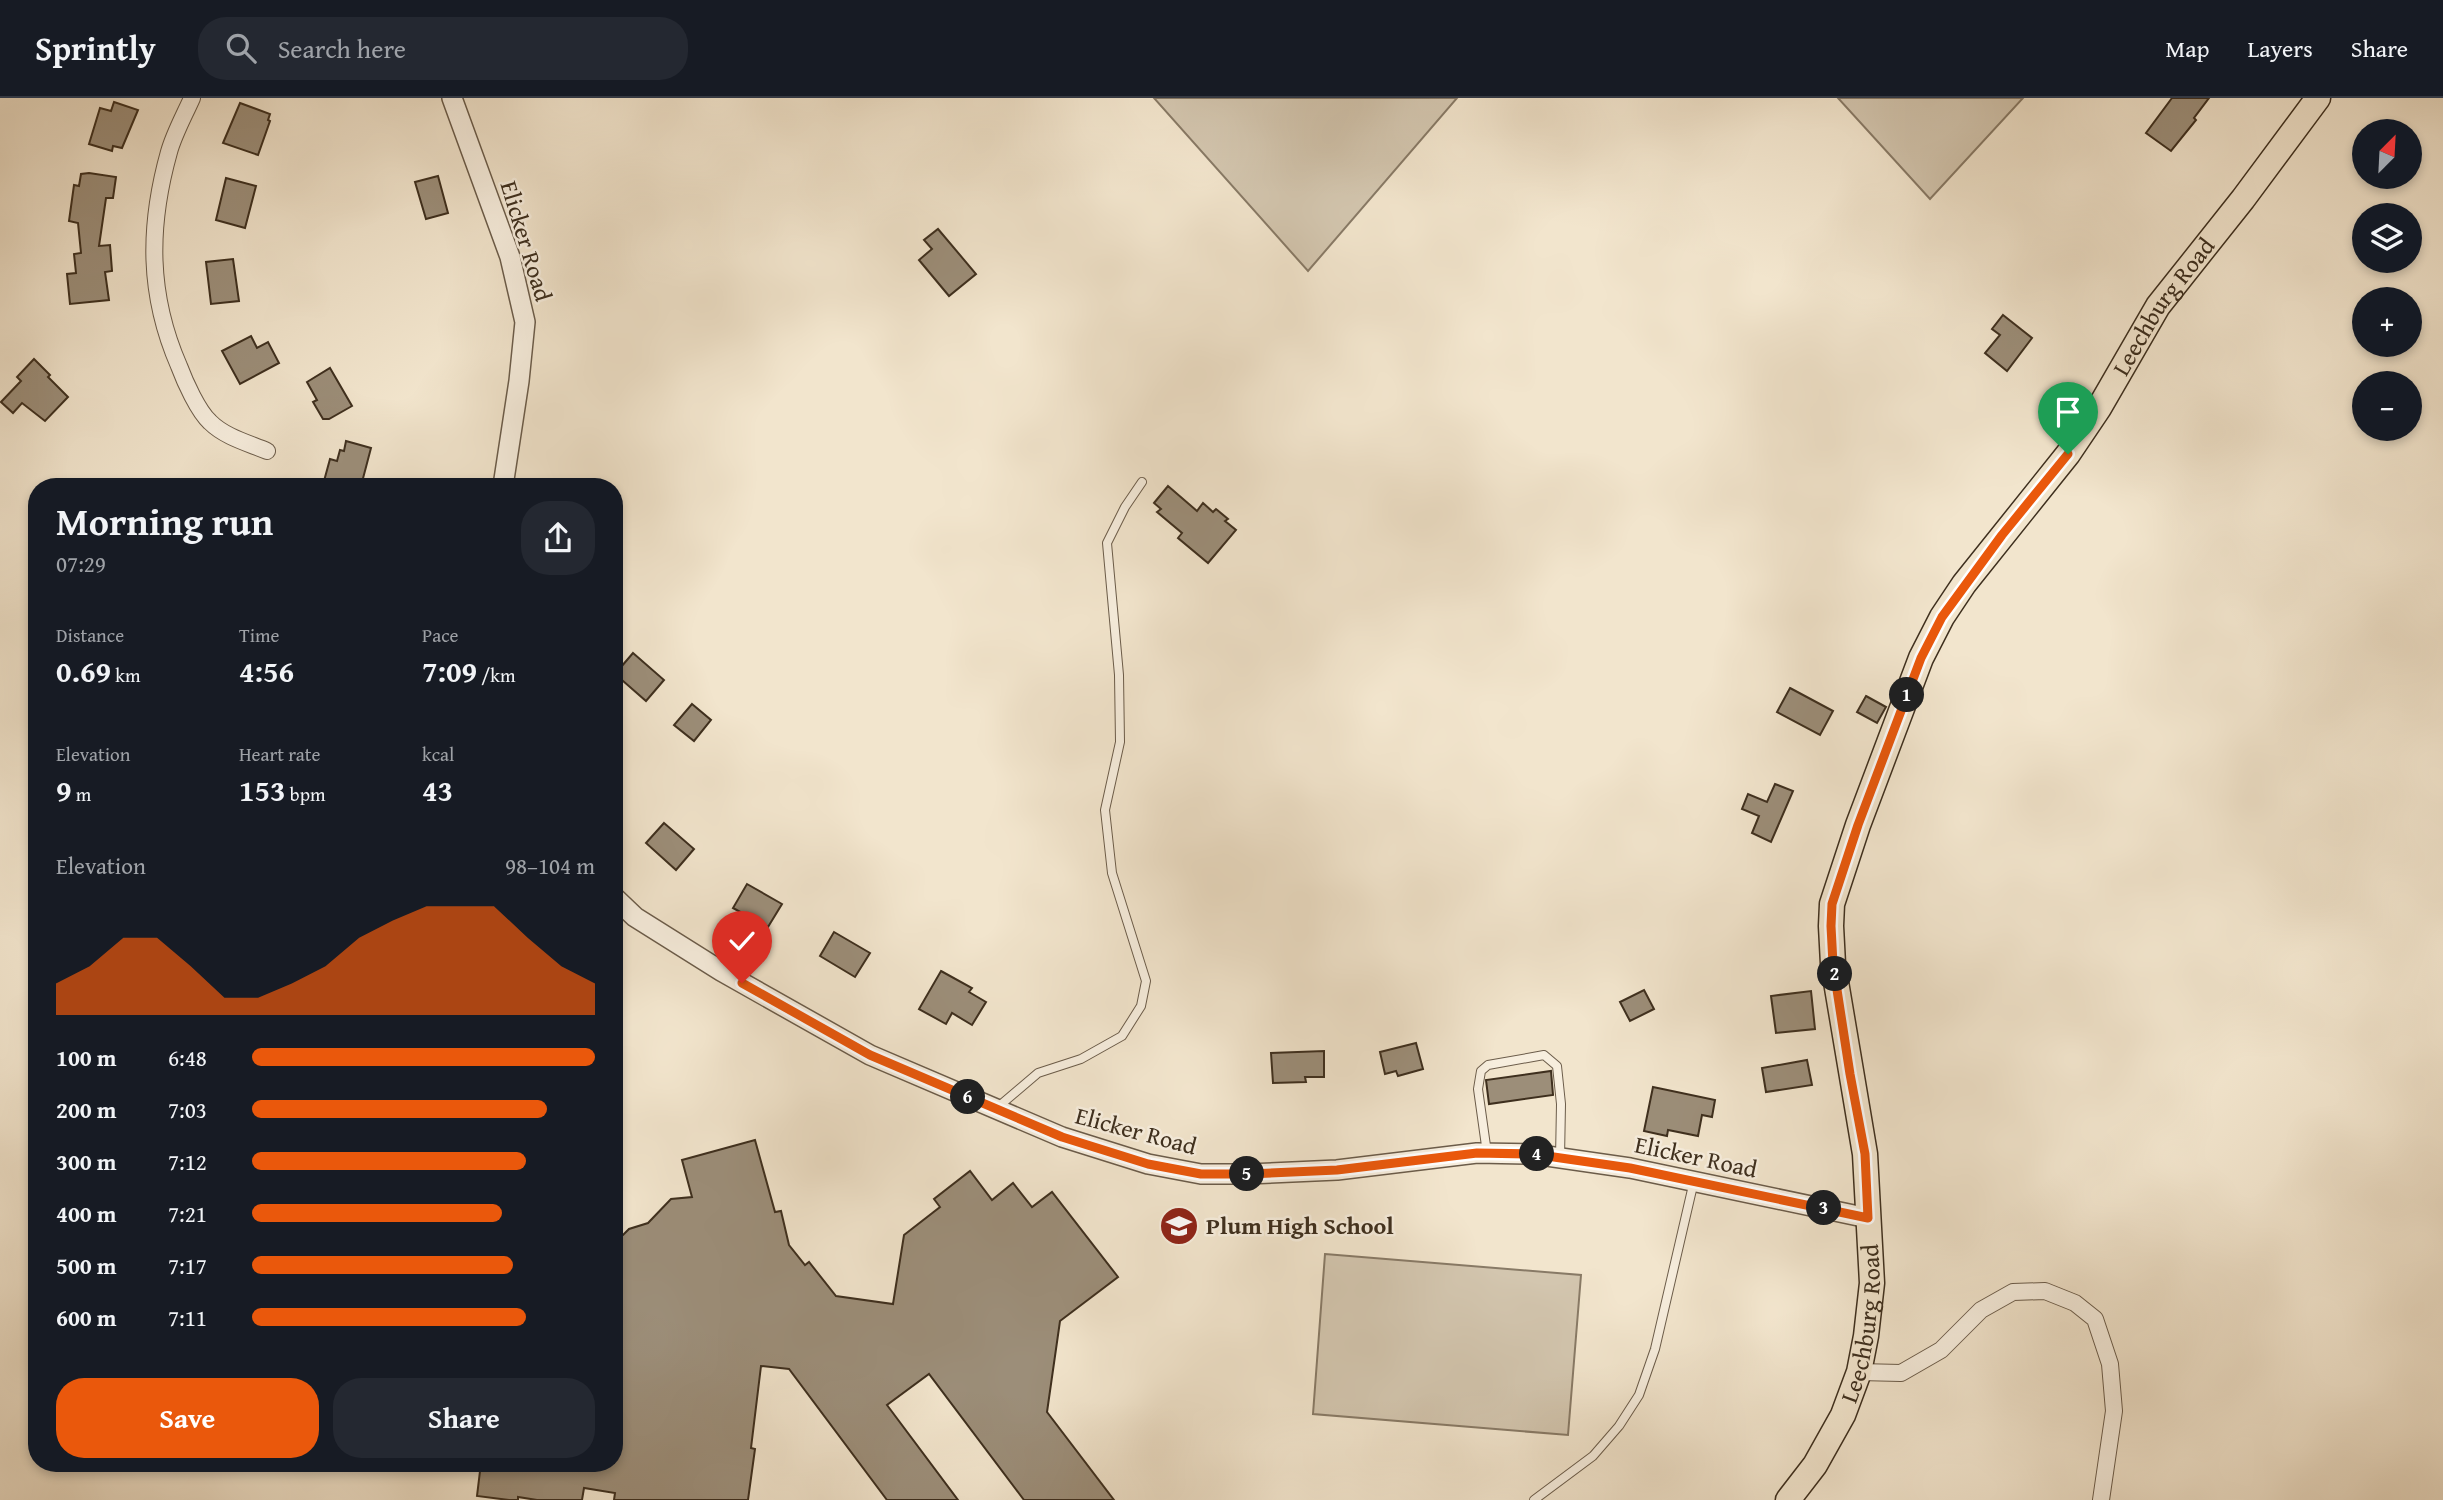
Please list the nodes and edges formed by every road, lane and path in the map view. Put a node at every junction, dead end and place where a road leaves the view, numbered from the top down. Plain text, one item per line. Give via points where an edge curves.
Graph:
1 (192, 98) edge
2 (452, 98) edge
3 (2318, 98) edge
4 (267, 451) dead end
5 (504, 478) edge
6 (1142, 482) dead end
7 (623, 906) edge
8 (996, 1109) junction
9 (1487, 1153) junction
10 (1560, 1158) junction
11 (1694, 1181) junction
12 (1868, 1218) junction
13 (1859, 1372) junction
14 (1534, 1500) edge
15 (1788, 1500) edge
16 (2101, 1500) edge

1 - 4 street via 170,150 155,225 153,267 165,335 209,422 233,438
2 - 5 street, Elicker Road via 510,257 525,323
3 - 12 main road, Leechburg Road via 2158,306 2099,408 1964,584 1921,658 1832,904 1833,964 1865,1154
6 - 8 lane via 1107,543 1120,742 1105,810 1112,873 1146,981 1141,1006 1122,1036 1081,1059 1038,1073
7 - 8 street, Elicker Road via 721,971 859,1049
8 - 9 street, Elicker Road via 1062,1137 1148,1164 1201,1174 1337,1170
9 - 10 street, Elicker Road
9 - 10 lane via 1478,1089 1480,1071 1488,1065 1544,1055 1557,1066
10 - 11 street, Elicker Road
11 - 12 street, Elicker Road
11 - 14 lane via 1655,1349 1639,1395 1593,1456
12 - 13 main road, Leechburg Road via 1872,1283
13 - 15 main road, Leechburg Road via 1843,1415 1815,1465
13 - 16 street via 1901,1373 1941,1350 1981,1310 2013,1292 2045,1291 2075,1303 2095,1319 2110,1364 2114,1411

